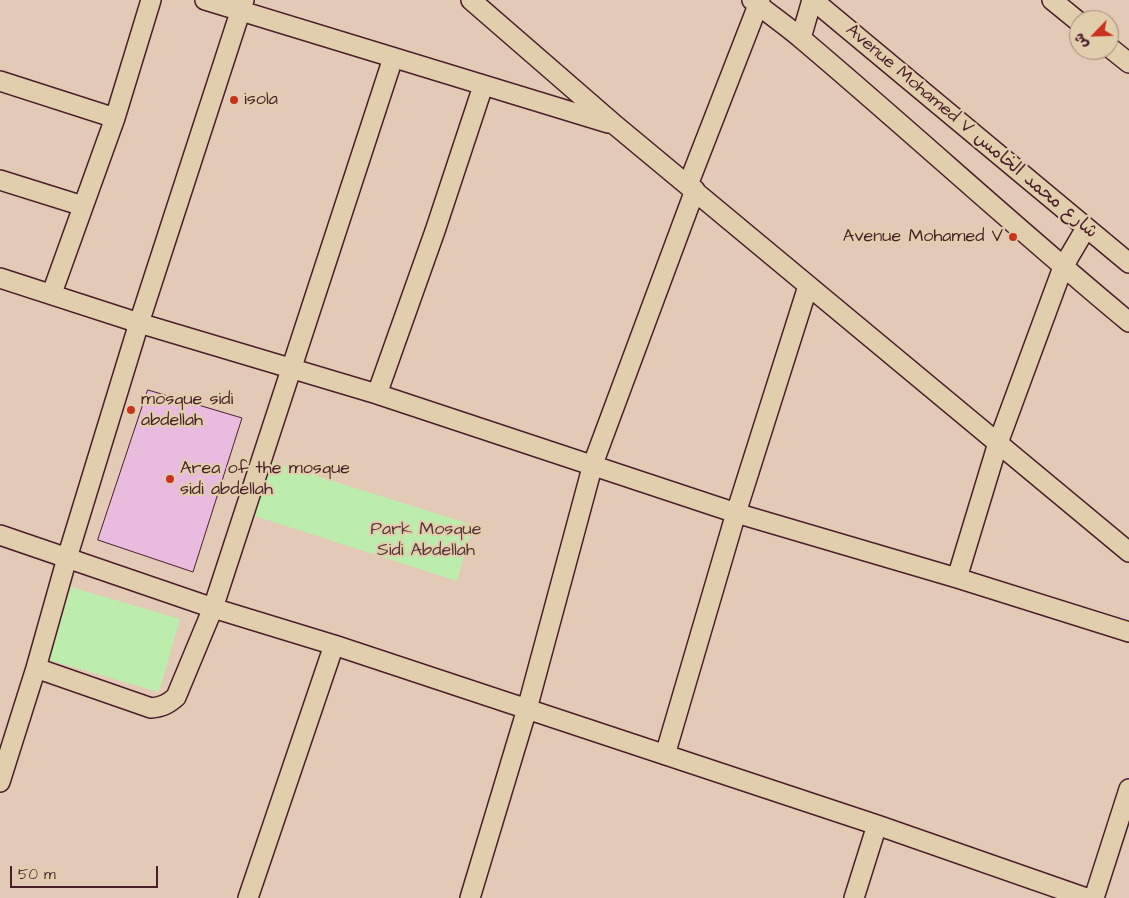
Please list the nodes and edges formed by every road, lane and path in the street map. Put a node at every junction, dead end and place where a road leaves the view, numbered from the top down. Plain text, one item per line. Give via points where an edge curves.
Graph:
1 (151, 0) edge
2 (205, 0) edge
3 (471, 0) edge
4 (812, 0) edge
5 (1052, 0) edge
6 (757, 2) edge
7 (242, 5) edge
8 (1069, 14) edge
9 (801, 38) junction
10 (1119, 55) edge
11 (392, 58) junction
12 (1129, 63) edge
13 (0, 81) edge
14 (483, 86) junction
15 (115, 118) junction
16 (615, 125) junction
17 (0, 180) edge
18 (692, 188) junction
19 (83, 206) junction
20 (1086, 228) junction
21 (1129, 263) edge
22 (1063, 267) junction
23 (0, 278) edge
24 (808, 286) junction
25 (52, 293) junction
26 (1129, 322) edge
27 (139, 323) junction
28 (292, 368) junction
29 (377, 394) junction
30 (998, 443) junction
31 (593, 464) junction
32 (736, 513) junction
33 (0, 535) edge
34 (1129, 552) edge
35 (67, 558) junction
36 (957, 578) junction
37 (213, 608) junction
38 (1129, 632) edge
39 (334, 646) junction
40 (36, 668) junction
41 (527, 709) junction
42 (665, 755) junction
43 (0, 782) edge
44 (1129, 789) edge
45 (877, 825) junction
46 (248, 898) edge
47 (470, 898) edge
48 (854, 898) edge
49 (1086, 898) edge
50 (1094, 898) edge

1 - 15 street
2 - 7 street
3 - 16 street
4 - 9 street
4 - 20 street, Avenue Mohamed V شارع محمد الخامس
5 - 8 street
6 - 9 street
6 - 18 street
7 - 11 street
7 - 27 street
9 - 22 street
10 - 12 street
11 - 14 street
11 - 28 street
13 - 15 street
14 - 16 street
14 - 29 street
15 - 19 street
16 - 18 street
17 - 19 street
18 - 24 street
18 - 31 street
19 - 25 street
20 - 21 street, Avenue Mohamed V شارع محمد الخامس
20 - 22 street
22 - 26 street
22 - 30 street
23 - 25 street
24 - 30 street
24 - 32 street
25 - 27 street
27 - 28 street
27 - 35 street
28 - 29 street
28 - 37 street
29 - 31 street
30 - 34 street
30 - 36 street
31 - 32 street
31 - 41 street
32 - 36 street
32 - 42 street
33 - 35 street
35 - 37 street
35 - 40 street
36 - 38 street
37 - 39 street
37 - 40 street via 176,697 159,708
39 - 41 street
39 - 46 street
40 - 43 street
41 - 42 street
41 - 47 street
42 - 45 street
44 - 50 street
45 - 48 street
45 - 49 street

